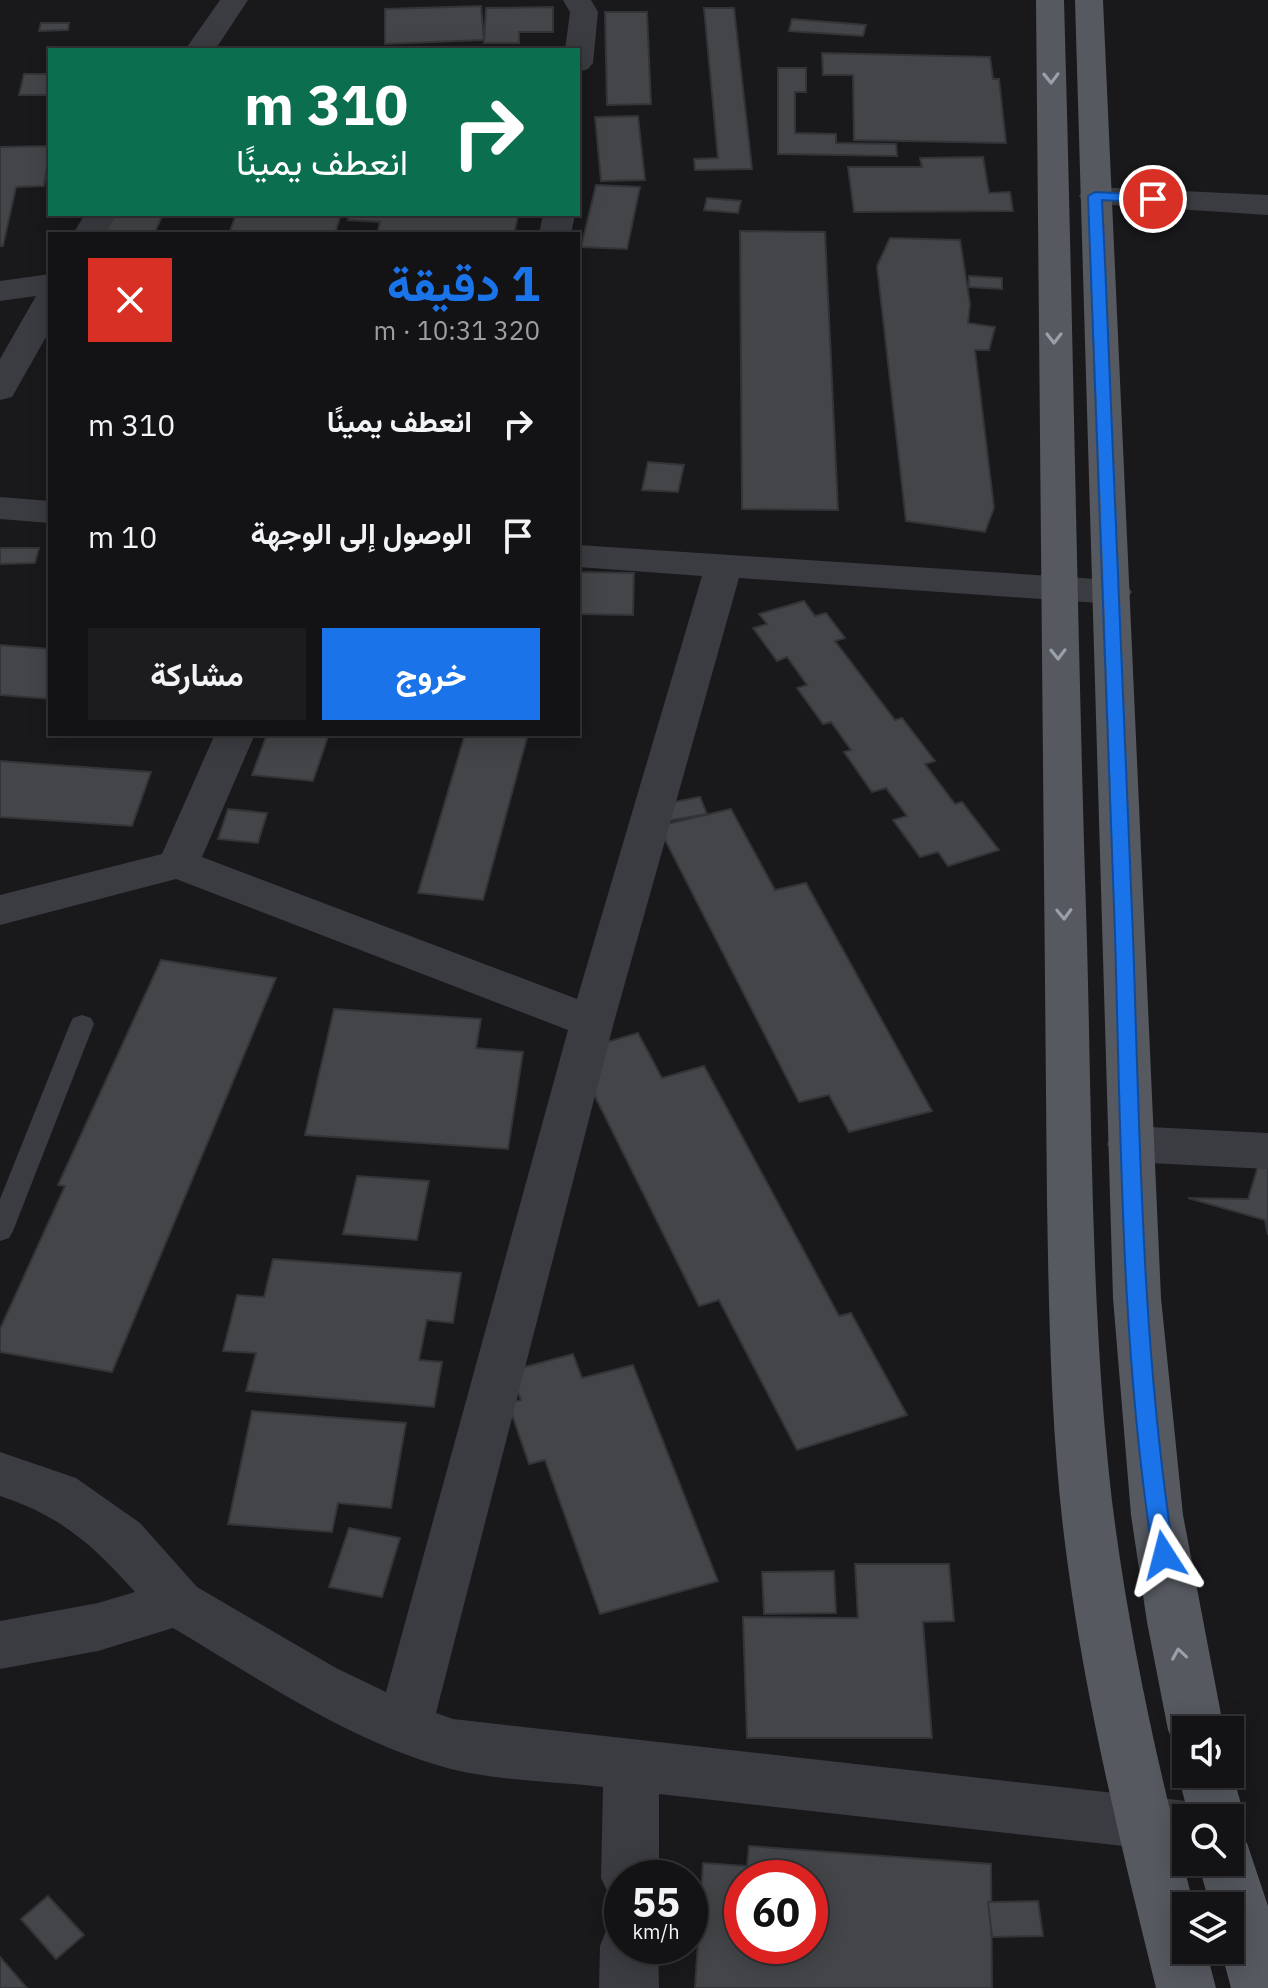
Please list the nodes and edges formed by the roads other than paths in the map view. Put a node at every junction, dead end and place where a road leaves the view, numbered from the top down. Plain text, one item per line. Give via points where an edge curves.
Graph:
1 (234, 0) edge
2 (577, 0) edge
3 (1050, 0) edge
4 (1089, 0) edge
5 (201, 48) edge
6 (580, 48) edge
7 (1095, 196) junction
8 (1268, 205) edge
9 (48, 284) edge
10 (0, 291) edge
11 (48, 304) edge
12 (0, 390) edge
13 (0, 508) edge
14 (48, 512) edge
15 (580, 556) edge
16 (723, 568) junction
17 (1056, 590) junction
18 (1113, 592) junction
19 (234, 736) edge
20 (178, 864) junction
21 (0, 910) edge
22 (592, 1022) junction
23 (82, 1024) dead end
24 (1130, 1144) junction
25 (1268, 1151) edge
26 (0, 1231) edge
27 (0, 1474) edge
28 (178, 1603) junction
29 (0, 1645) edge
30 (1193, 1716) edge
31 (404, 1728) junction
32 (631, 1765) junction
33 (1166, 1826) edge
34 (630, 1860) edge
35 (1231, 1876) edge
36 (629, 1964) edge
37 (629, 1988) edge
38 (1186, 1988) edge
39 (1261, 1988) edge

1 - 5 street
2 - 6 street via 584,12
3 -> 17 main road
4 - 7 main road
7 - 8 street
7 - 18 main road
9 - 10 street
11 - 12 street
13 - 14 street
15 - 16 street
16 - 17 street
16 - 22 street
17 - 18 street
17 -> 33 main road via 1074,1307 1085,1495 1101,1606
18 - 24 main road
19 - 20 street
20 - 21 street
20 - 22 street
22 - 31 street
23 - 26 lane
24 - 25 street
30 -> 24 main road via 1151,1473 1136,1322
27 - 28 street via 58,1493 83,1511 121,1539
28 - 29 street via 98,1627
28 - 31 street via 317,1685
31 - 32 street via 453,1744
32 - 33 street
32 - 34 street
33 - 38 main road
35 - 39 main road
36 - 37 street

